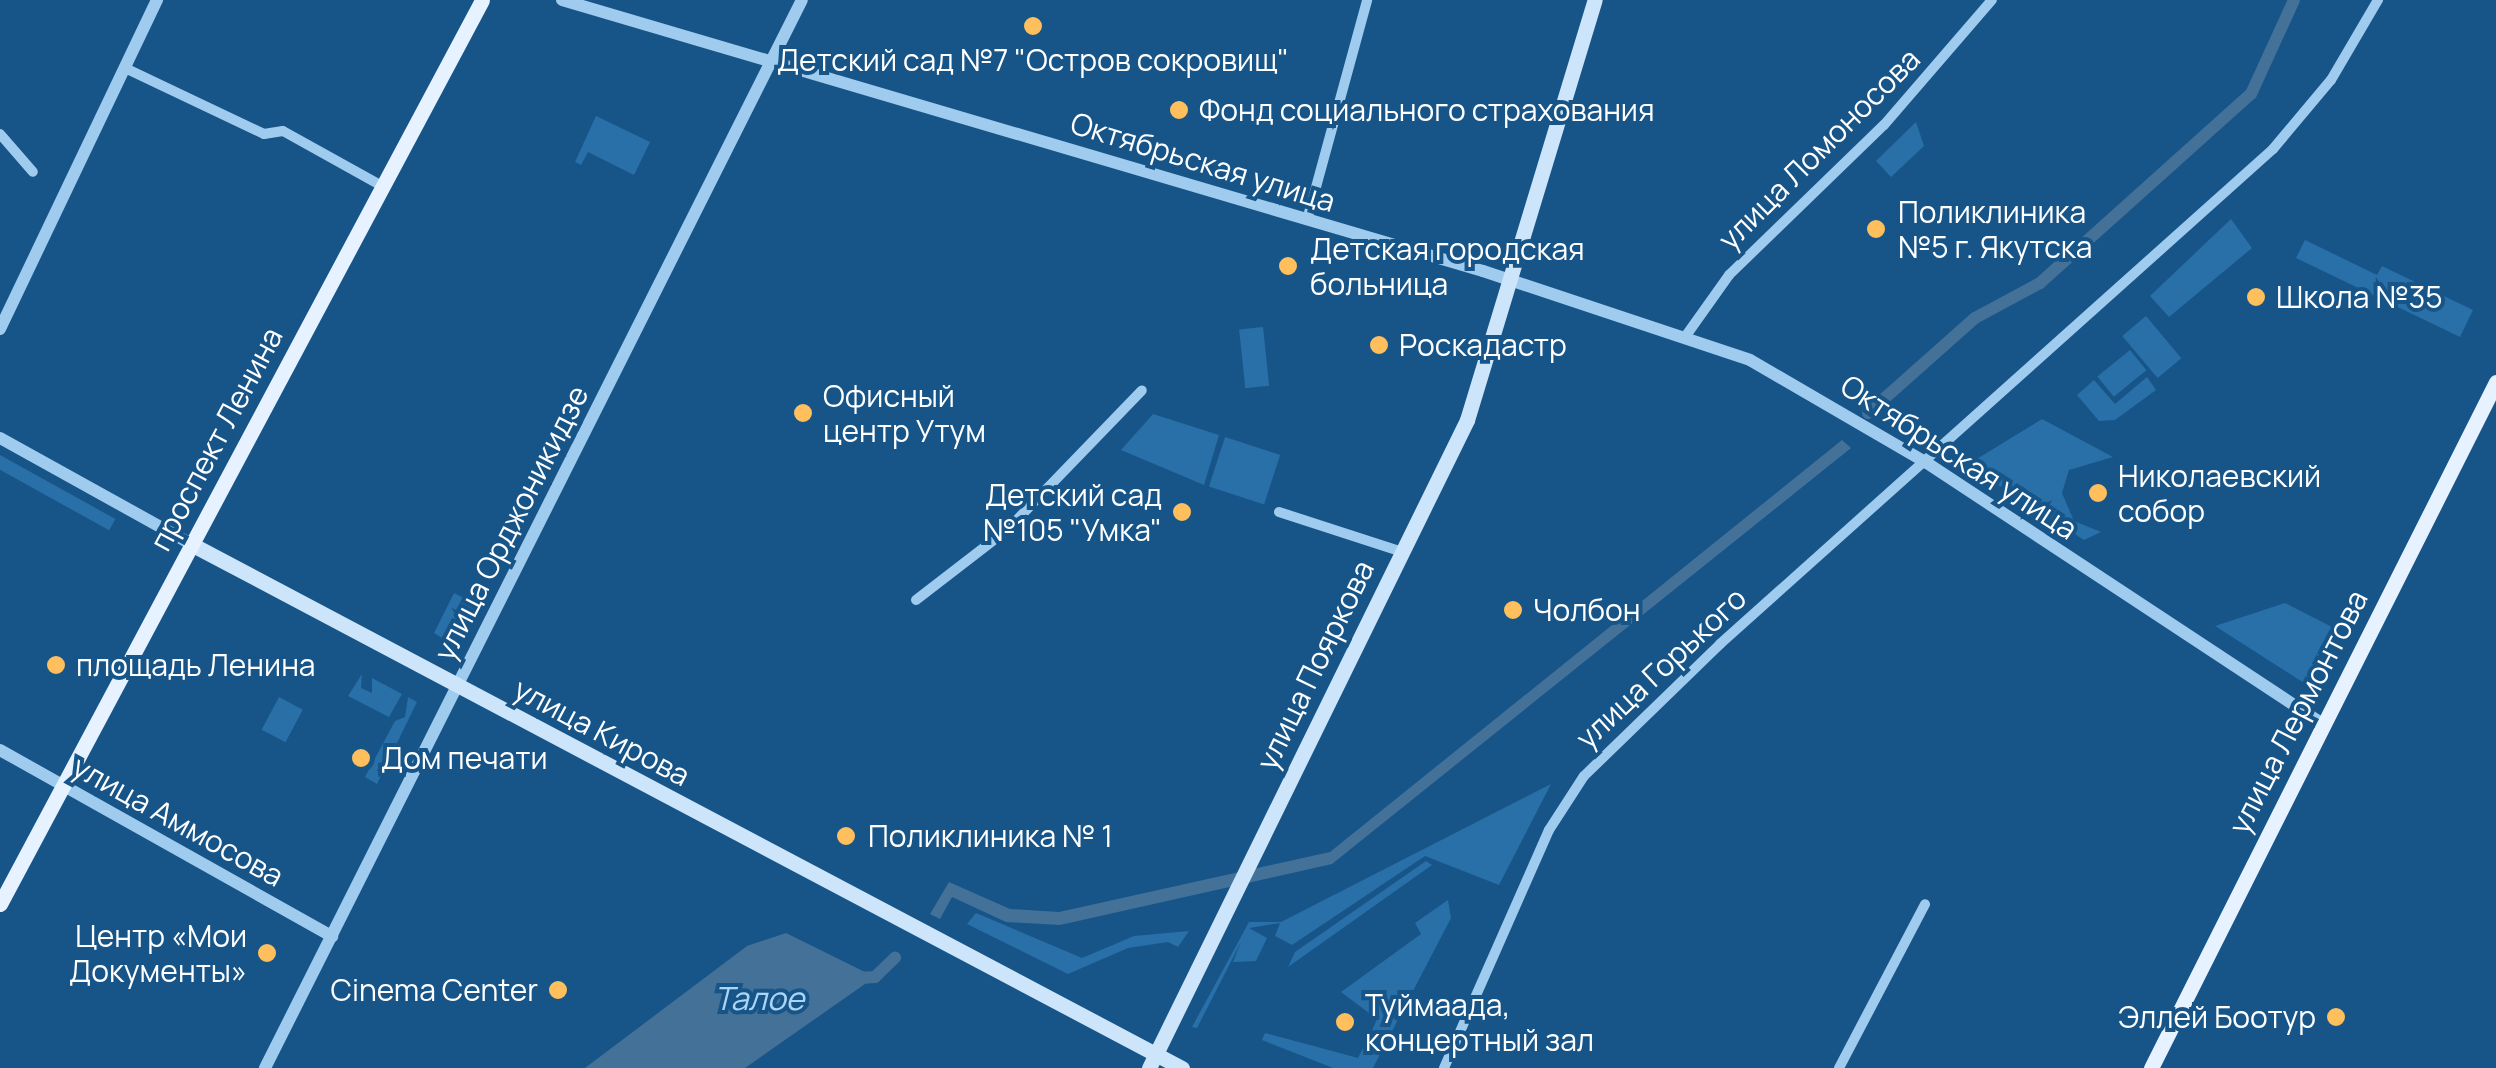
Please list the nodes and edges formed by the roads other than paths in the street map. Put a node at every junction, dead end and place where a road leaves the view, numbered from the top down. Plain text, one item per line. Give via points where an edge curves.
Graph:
1 (157, 0) edge
2 (482, 0) edge
3 (562, 0) edge
4 (802, 0) edge
5 (1367, 0) edge
6 (1595, 0) edge
7 (1992, 0) edge
8 (2378, 0) edge
9 (770, 63) junction
10 (125, 68) junction
11 (1, 139) edge
12 (33, 172) dead end
13 (382, 186) junction
14 (1307, 220) junction
15 (1512, 281) junction
16 (0, 329) edge
17 (1686, 337) junction
18 (2496, 382) edge
19 (1142, 390) dead end
20 (0, 438) edge
21 (1927, 462) junction
22 (1278, 512) dead end
23 (191, 544) junction
24 (1402, 552) junction
25 (916, 600) dead end
26 (457, 687) junction
27 (2323, 724) junction
28 (0, 750) edge
29 (63, 785) junction
30 (0, 904) edge
31 (1925, 904) dead end
32 (332, 936) junction
33 (1152, 1062) edge
34 (265, 1068) edge
35 (1182, 1068) edge
36 (1444, 1068) edge
37 (1839, 1068) edge
38 (2151, 1068) edge

1 - 10 street
2 - 13 main road, проспект Ленина
3 - 9 street, Октябрьская улица
4 - 9 street, улица Орджоникидзе
5 - 14 street
6 - 15 main road, улица Пояркова
7 - 17 street, улица Ломоносова via 1884,126 1729,275
8 - 21 street, улица Горького via 2332,80 2273,149
9 - 14 street, Октябрьская улица
9 - 26 street, улица Орджоникидзе
10 - 13 street via 264,134 283,131
10 - 16 street
11 - 12 street
13 - 23 main road, проспект Ленина
14 - 15 street, Октябрьская улица
15 - 17 street, Октябрьская улица
15 - 24 main road, улица Пояркова via 1467,420
17 - 21 street, Октябрьская улица via 1809,390
18 - 27 main road, улица Лермонтова
19 - 25 street via 1007,530
20 - 23 street, улица Кирова
21 - 27 street, Октябрьская улица
21 - 36 street, улица Горького via 1678,683 1584,776 1549,830
22 - 24 street
23 - 26 main road, улица Кирова
23 - 29 main road, проспект Ленина
24 - 33 main road, улица Пояркова
26 - 32 street, улица Орджоникидзе
26 - 33 main road, улица Кирова
27 - 38 main road, улица Лермонтова
28 - 29 street, улица Аммосова
29 - 30 main road, проспект Ленина
29 - 32 street, улица Аммосова
31 - 37 street
32 - 34 street, улица Орджоникидзе
33 - 35 main road, улица Кирова

